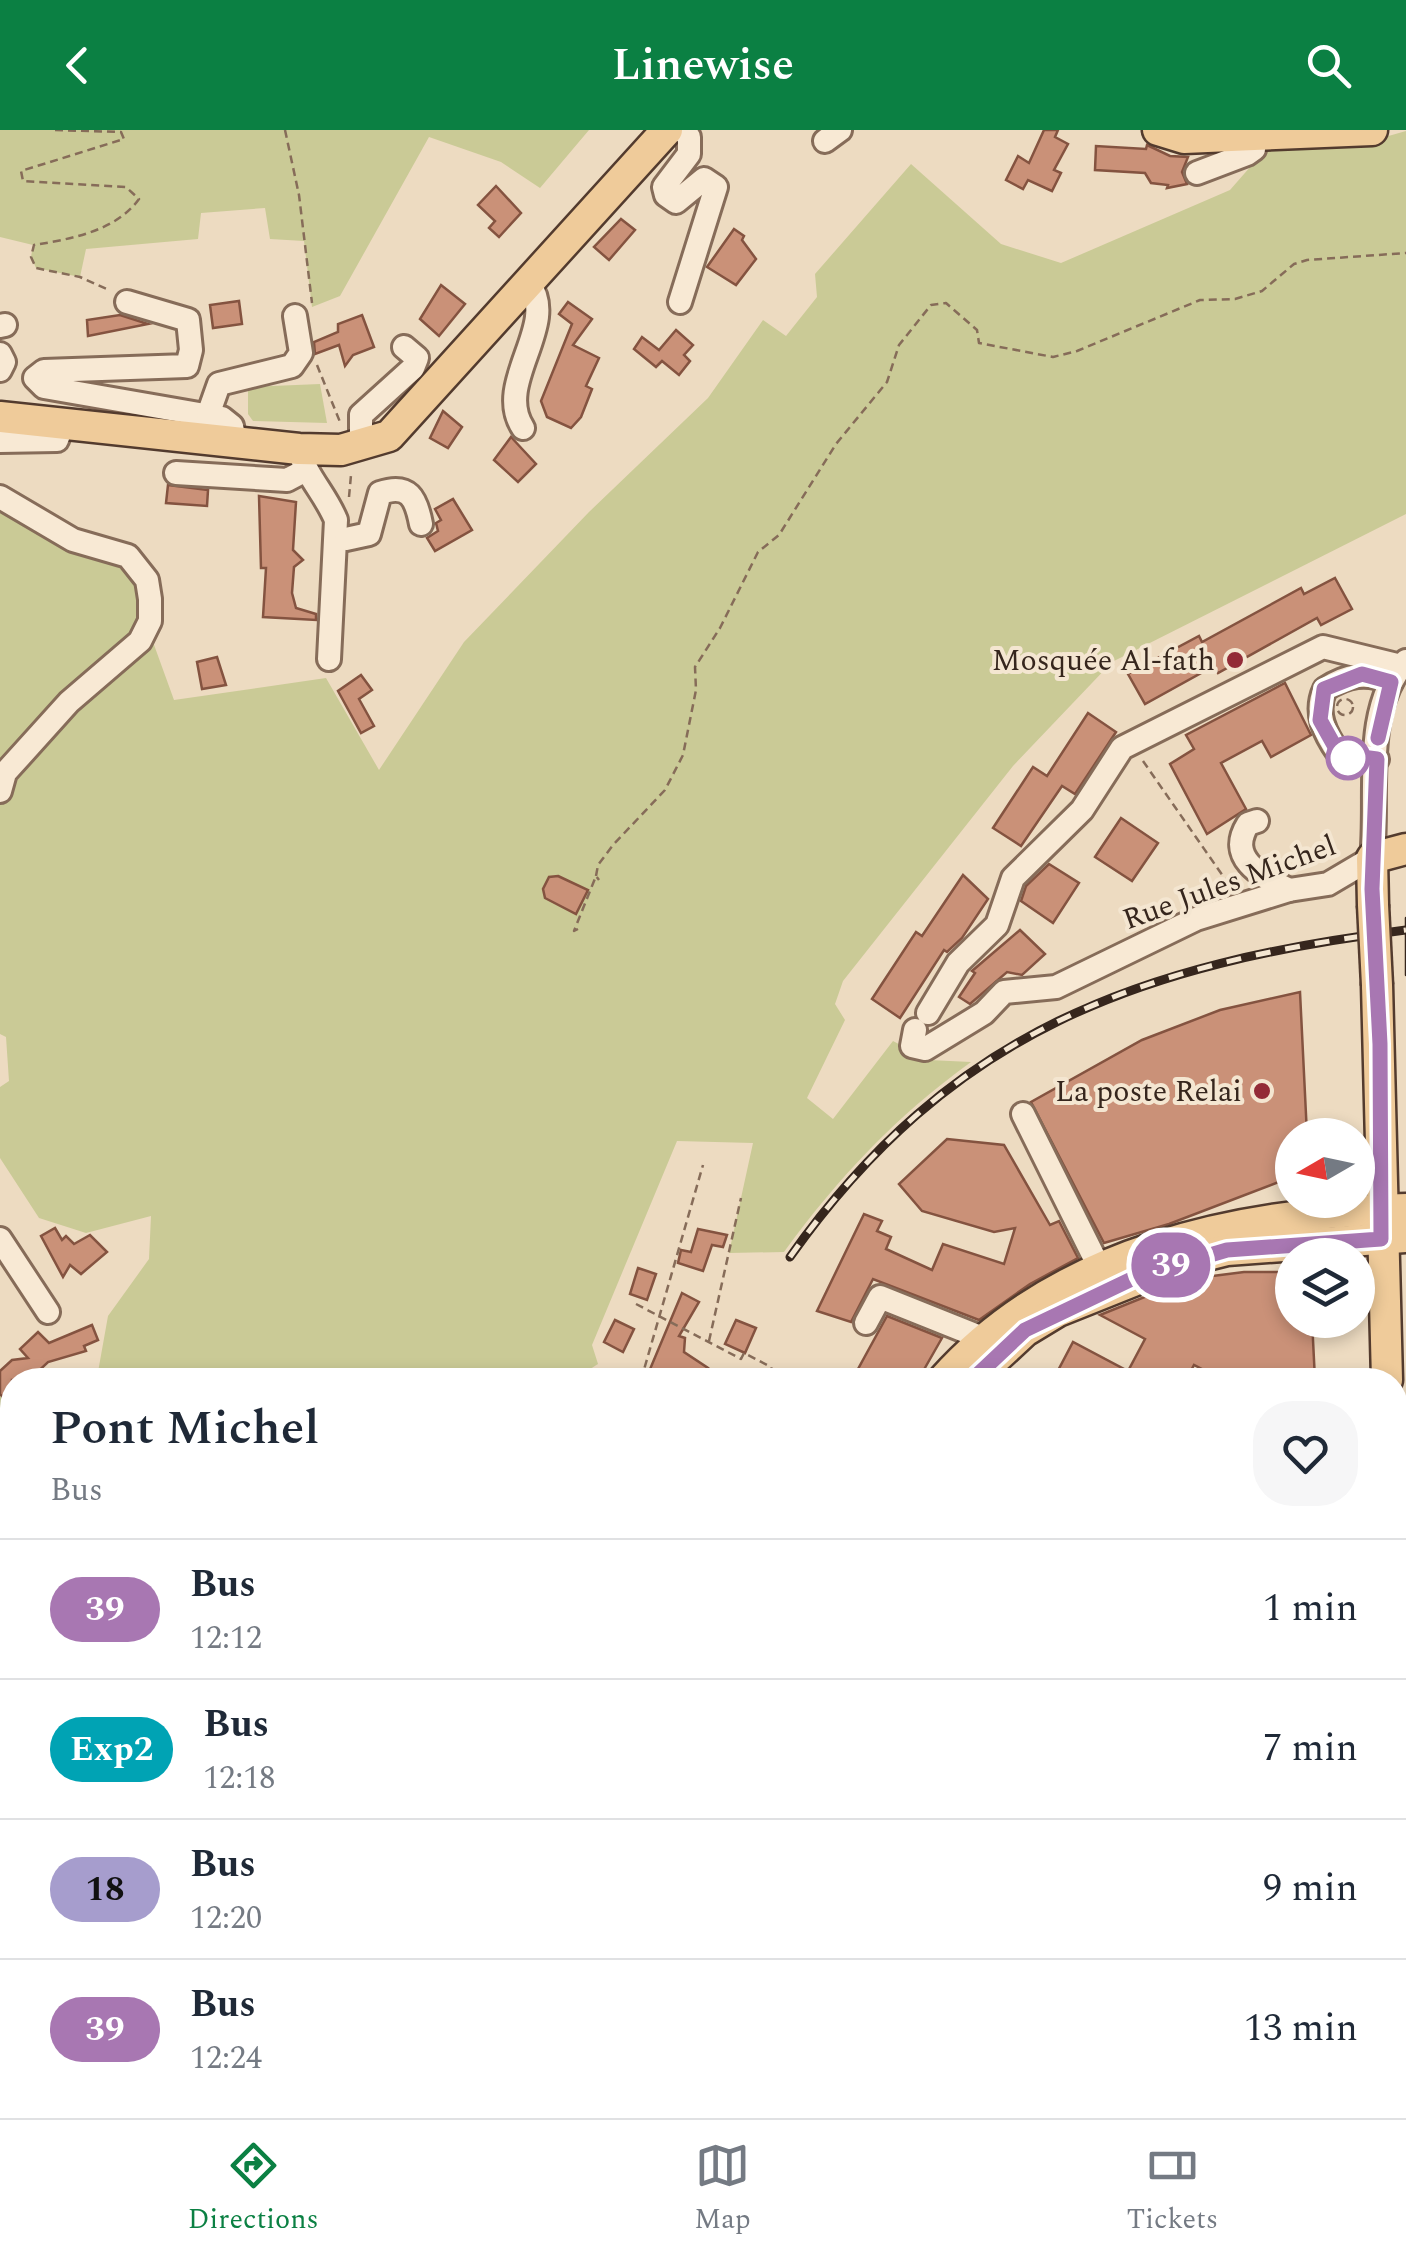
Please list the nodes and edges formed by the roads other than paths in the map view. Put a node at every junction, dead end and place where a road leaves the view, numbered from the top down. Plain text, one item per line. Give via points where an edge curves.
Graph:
1 (667, 130) edge
2 (682, 130) edge
3 (1158, 130) edge
4 (1372, 130) edge
5 (1254, 136) junction
6 (1197, 173) dead end
7 (530, 284) junction
8 (127, 302) road end
9 (680, 302) dead end
10 (304, 312) road end
11 (404, 347) dead end
12 (0, 354) edge
13 (0, 370) edge
14 (208, 414) junction
15 (0, 416) edge
16 (63, 424) junction
17 (523, 428) dead end
18 (352, 439) junction
19 (0, 441) edge
20 (235, 442) junction
21 (302, 460) junction
22 (176, 472) dead end
23 (0, 497) edge
24 (421, 524) dead end
25 (346, 540) dead end
26 (329, 659) dead end
27 (1399, 670) edge
28 (1377, 759) junction
29 (2, 780) edge
30 (1257, 821) dead end
31 (1406, 849) edge
32 (1372, 858) junction
33 (1289, 890) junction
34 (1023, 1114) dead end
35 (1381, 1131) junction
36 (1375, 1141) edge
37 (1275, 1217) edge
38 (1369, 1218) edge
39 (1394, 1223) edge
40 (0, 1238) edge
41 (1104, 1279) junction
42 (48, 1312) dead end
43 (866, 1324) dead end
44 (985, 1339) junction
45 (956, 1368) edge
46 (985, 1368) edge
47 (1388, 1368) edge

1 - 7 main road
2 - 9 street via 689,154 664,186 666,195 676,202 704,179 716,187
3 - 5 main road via 1184,138
4 - 5 main road
5 - 6 street via 1254,150
7 - 17 street via 540,312 518,394 516,418
7 - 18 main road via 389,436
8 - 14 street via 188,320 187,366 44,371 34,378 44,387
10 - 14 street via 301,354 292,366 219,384
11 - 18 street via 417,358 412,368 360,415
12 - 13 street
14 - 20 street via 232,426
15 - 16 main road
16 - 19 street via 57,440
16 - 20 main road
18 - 21 main road
20 - 21 main road
21 - 22 street via 287,480
21 - 26 street via 336,520
23 - 29 street via 73,540 128,556 147,580 150,600 140,641 69,702
24 - 25 street via 417,503 395,488 380,493 369,534
27 - 28 street via 1380,722
27 - 28 street via 1353,676 1324,689 1320,699 1320,720 1339,754
27 - 33 street, Rue Jules Michel via 1324,646 1136,738 1117,754 1082,810 1014,878 997,926 958,963 912,1046 925,1049 984,1013 1004,992 1056,987 1171,930
28 - 32 street
30 - 33 street via 1242,834 1244,859
31 - 32 main road
32 - 33 street, Rue Jules Michel via 1328,884
32 - 35 main road, bridge
34 - 41 street
35 - 36 main road
35 - 39 main road
37 - 41 main road via 1230,1226
38 - 39 main road
39 - 41 main road via 1227,1250
39 - 47 main road
40 - 42 street
41 - 44 main road via 1019,1311
41 - 46 main road via 1025,1330
43 - 44 street via 880,1297
44 - 45 main road

